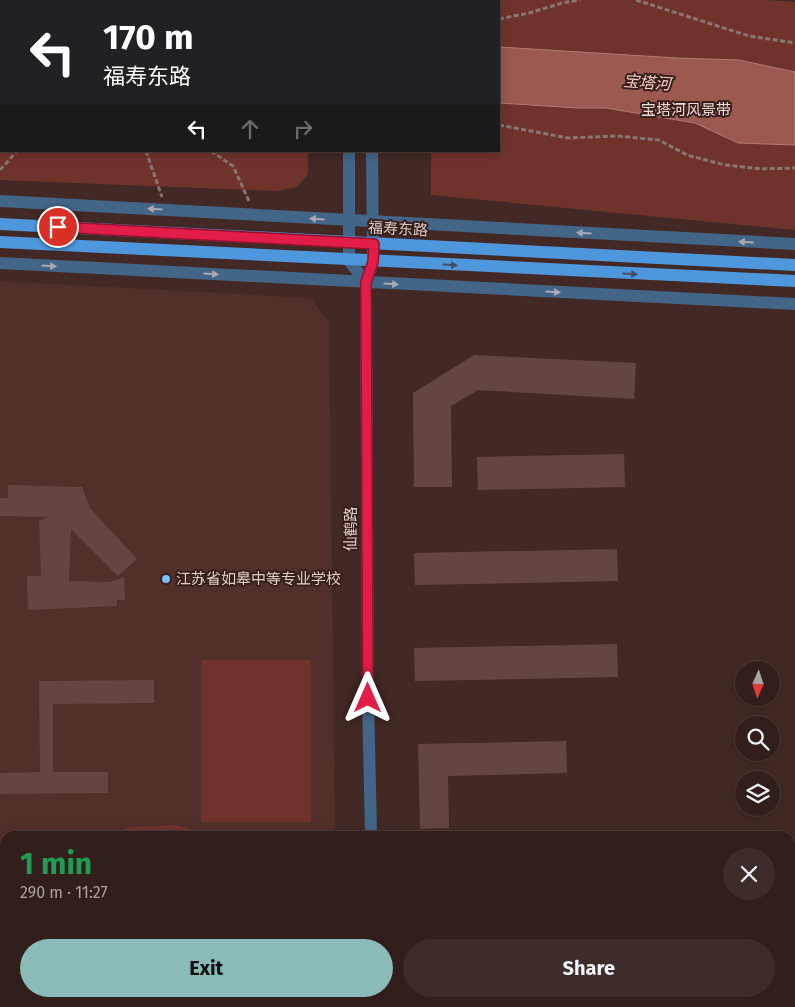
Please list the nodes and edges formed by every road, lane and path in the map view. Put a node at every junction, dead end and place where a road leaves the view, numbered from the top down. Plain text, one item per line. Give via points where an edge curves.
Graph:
1 (580, 0) edge
2 (636, 0) edge
3 (500, 19) edge
4 (795, 43) edge
5 (500, 125) edge
6 (16, 152) edge
7 (146, 152) edge
8 (212, 152) edge
9 (349, 152) edge
10 (372, 152) edge
11 (795, 168) edge
12 (0, 170) edge
13 (0, 202) edge
14 (166, 209) junction
15 (256, 215) junction
16 (349, 220) junction
17 (374, 222) junction
18 (0, 224) edge
19 (0, 242) edge
20 (348, 243) junction
21 (374, 244) junction
22 (795, 244) edge
23 (349, 261) junction
24 (373, 262) junction
25 (0, 263) edge
26 (795, 265) edge
27 (795, 281) edge
28 (366, 282) junction
29 (795, 304) edge
30 (370, 831) edge

1 - 3 path
2 - 4 path via 749,36
5 - 11 path via 568,138 617,136 659,140 687,155 725,166
6 - 12 path
7 - 14 path
8 - 15 path via 233,166
9 - 16 street
10 - 17 street, 仙鹤路
14 -> 13 street
14 - 15 street
16 -> 15 street
16 - 17 street
16 - 20 street
17 - 21 street, 仙鹤路
22 -> 17 street
18 - 20 main road, 福寿东路
19 - 23 main road
20 - 21 main road, 福寿东路
20 - 23 street
21 - 24 street, 仙鹤路
21 - 26 main road, 福寿东路
23 - 24 main road
23 - 28 street
24 -> 27 main road
24 - 28 street, 仙鹤路
25 -> 28 street
28 -> 29 street
28 - 30 street, 仙鹤路

